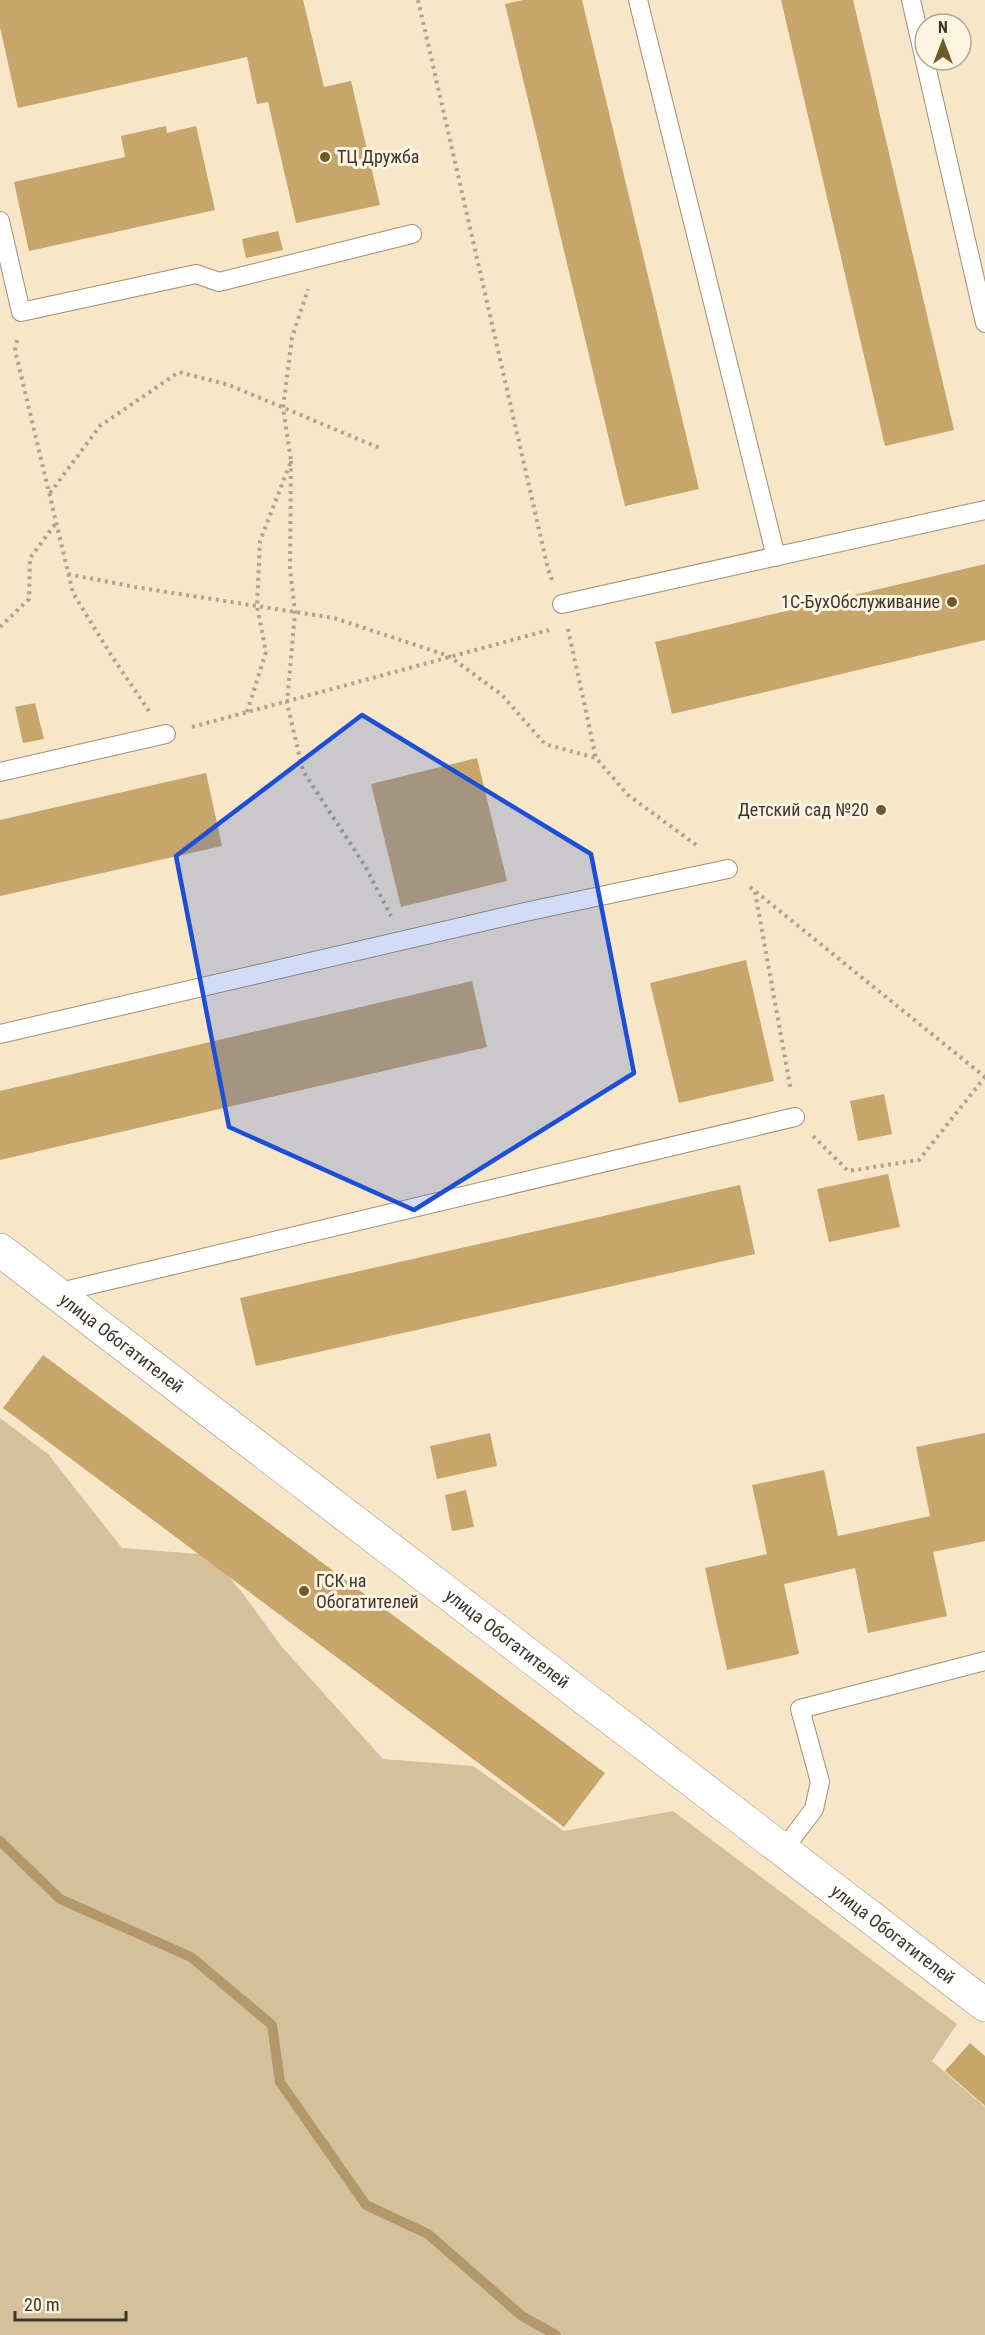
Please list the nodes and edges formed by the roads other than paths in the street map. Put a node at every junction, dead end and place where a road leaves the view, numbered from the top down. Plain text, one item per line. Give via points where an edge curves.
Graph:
1 (638, 0) edge
2 (911, 0) edge
3 (0, 221) edge
4 (412, 234) dead end
5 (985, 323) edge
6 (985, 510) edge
7 (776, 557) junction
8 (562, 604) dead end
9 (166, 734) road end
10 (0, 772) edge
11 (728, 869) dead end
12 (0, 1034) edge
13 (795, 1117) road end
14 (0, 1250) edge
15 (56, 1293) junction
16 (985, 1661) edge
17 (783, 1850) junction
18 (985, 2005) edge

1 - 7 lane
2 - 5 lane
3 - 4 lane via 21,312 196,274 219,282
6 - 7 lane
7 - 8 lane
9 - 10 lane
11 - 12 lane
13 - 15 lane
14 - 15 street, улица Обогатителей
15 - 17 street, улица Обогатителей
16 - 17 lane via 800,1709 820,1782 814,1809
17 - 18 street, улица Обогатителей

